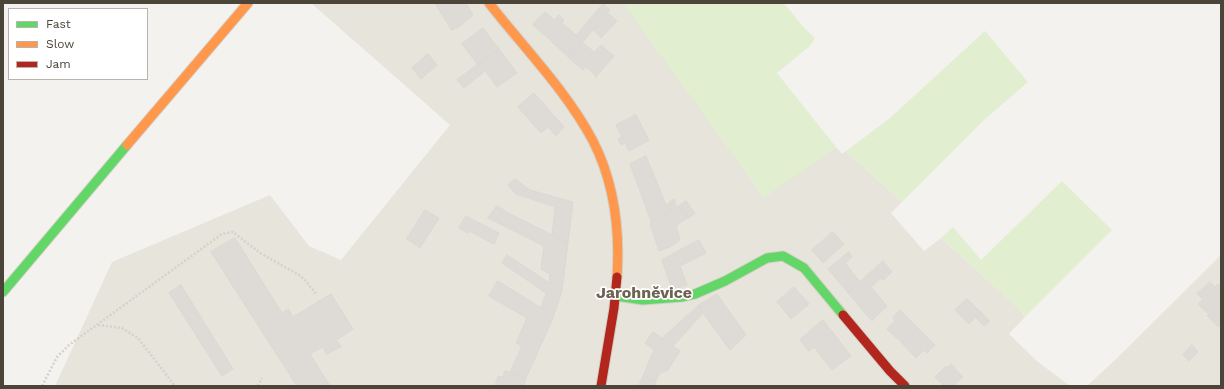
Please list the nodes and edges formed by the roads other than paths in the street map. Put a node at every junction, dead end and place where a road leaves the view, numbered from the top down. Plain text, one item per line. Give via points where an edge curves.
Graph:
1 (248, 3) edge
2 (489, 3) edge
3 (3, 292) edge
4 (616, 296) junction
5 (601, 386) edge
6 (905, 386) edge

1 - 3 street
2 - 4 street via 571,106 601,157 615,216
4 - 5 street
4 - 6 street via 659,300 695,294 767,258 783,256 804,268

